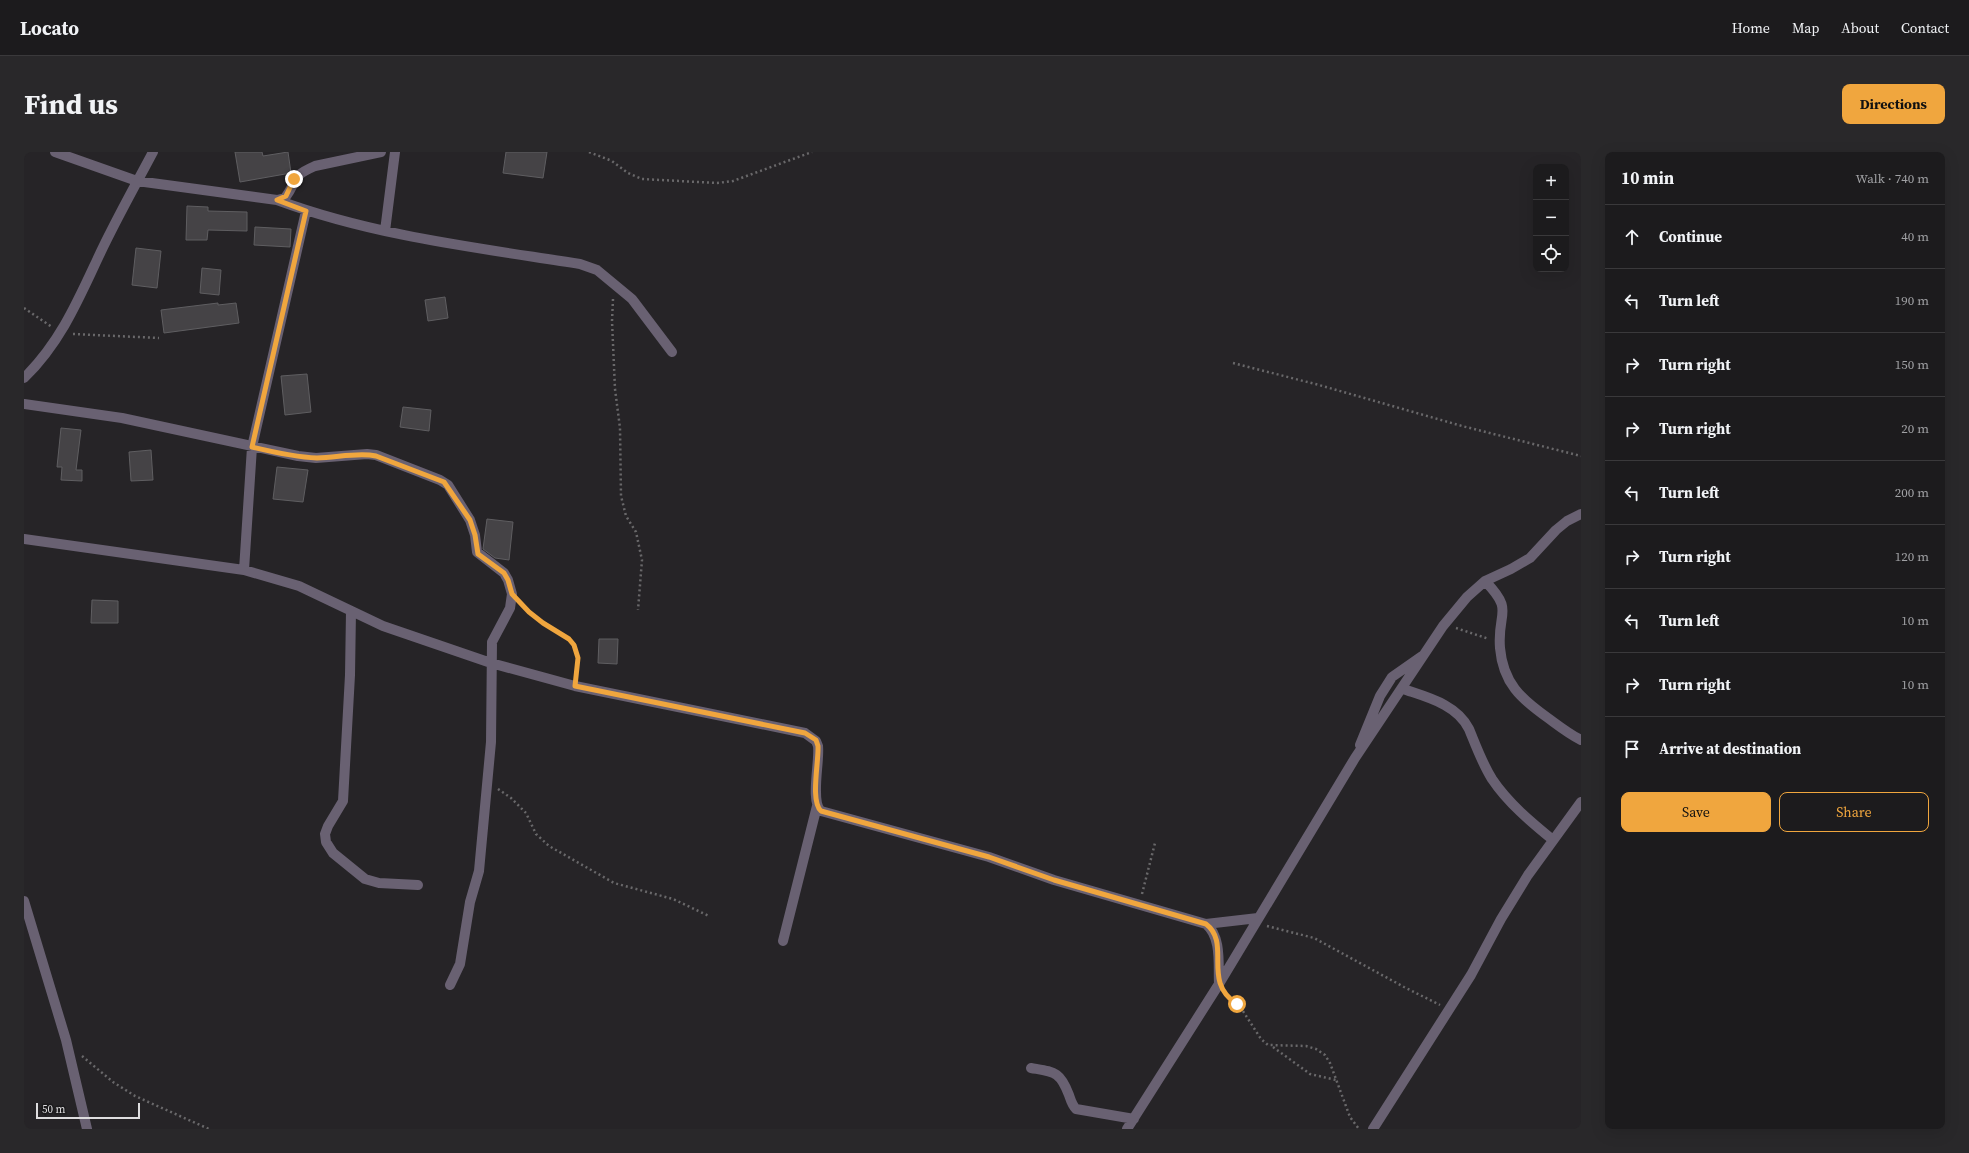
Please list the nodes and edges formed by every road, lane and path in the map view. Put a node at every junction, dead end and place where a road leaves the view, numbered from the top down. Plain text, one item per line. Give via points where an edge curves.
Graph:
1 (55, 152) edge
2 (153, 152) edge
3 (381, 152) edge
4 (395, 152) edge
5 (589, 152) edge
6 (812, 152) edge
7 (137, 181) junction
8 (277, 200) junction
9 (306, 211) junction
10 (385, 231) junction
11 (614, 284) junction
12 (24, 308) edge
13 (61, 333) junction
14 (159, 338) dead end
15 (672, 352) dead end
16 (1233, 363) dead end
17 (24, 378) edge
18 (24, 404) edge
19 (252, 447) junction
20 (1581, 456) edge
21 (1581, 514) edge
22 (24, 539) edge
23 (244, 570) junction
24 (1485, 581) junction
25 (512, 594) junction
26 (638, 610) dead end
27 (351, 611) junction
28 (1444, 626) junction
29 (1500, 644) junction
30 (1425, 654) junction
31 (491, 664) junction
32 (575, 686) junction
33 (1402, 689) junction
34 (1581, 740) edge
35 (1355, 758) junction
36 (488, 783) junction
37 (1581, 802) edge
38 (817, 806) junction
39 (1553, 840) junction
40 (1155, 843) dead end
41 (418, 885) dead end
42 (24, 901) edge
43 (1139, 904) junction
44 (709, 916) dead end
45 (1256, 921) junction
46 (1206, 924) junction
47 (783, 941) dead end
48 (1219, 984) junction
49 (450, 985) dead end
50 (1450, 1009) junction
51 (1272, 1046) junction
52 (81, 1055) dead end
53 (1031, 1068) dead end
54 (1336, 1080) junction
55 (1134, 1119) junction
56 (87, 1129) edge
57 (209, 1129) edge
58 (1127, 1129) edge
59 (1359, 1129) edge
60 (1373, 1129) edge

1 - 7 street
2 - 7 street
3 - 8 street via 307,169 294,179 285,198
4 - 10 street
5 - 6 path via 612,161 628,173 642,179 717,183 733,181
7 - 8 street
7 - 13 street via 80,300
8 - 9 street
9 - 10 street
9 - 19 street
10 - 11 street via 455,245 580,264 598,270
11 - 15 street via 632,299
11 - 26 path via 612,321 615,389 620,428 621,496 626,516 636,532 642,560
12 - 13 path
13 - 14 path
13 - 17 street
16 - 20 path
18 - 19 street via 122,418
19 - 23 street
19 - 25 street via 310,457 376,456 444,482 470,520 478,554 504,573
21 - 24 street via 1556,530 1530,558
22 - 23 street
23 - 27 street via 299,586
24 - 28 street via 1467,597
24 - 29 street via 1497,594 1503,607
25 - 31 street via 510,608 492,642
25 - 32 path via 537,618 574,645 578,658
27 - 31 street via 383,626
27 - 41 street via 343,800 328,826 326,842 333,853 365,879 379,883
28 - 29 path via 1484,636
28 - 30 street
29 - 34 street via 1508,678 1522,699
30 - 33 street
30 - 35 street via 1398,672 1387,683
31 - 32 street
31 - 36 street via 492,742
32 - 38 street via 805,733 816,740 818,746
33 - 35 street
33 - 39 street via 1440,702 1462,718 1483,764 1494,781 1529,820
35 - 45 street
36 - 44 path via 511,798 526,813 536,834 549,846 614,883 673,899
36 - 49 street via 478,871 460,964
37 - 39 street
38 - 43 street via 821,811 989,857 1054,880
38 - 47 street
39 - 50 street via 1501,919
40 - 43 path
42 - 56 street via 66,1040
43 - 46 street
45 - 46 street
45 - 48 street
45 - 50 path via 1314,938
46 - 48 street via 1213,930 1217,944
48 - 51 path via 1227,997 1241,1008 1261,1039
48 - 55 street
50 - 60 street
51 - 54 path via 1310,1074
51 - 54 path via 1298,1045 1316,1049 1329,1060
52 - 57 path via 113,1082 135,1096
53 - 55 street via 1060,1077 1076,1109
54 - 59 path via 1352,1120
55 - 58 street

